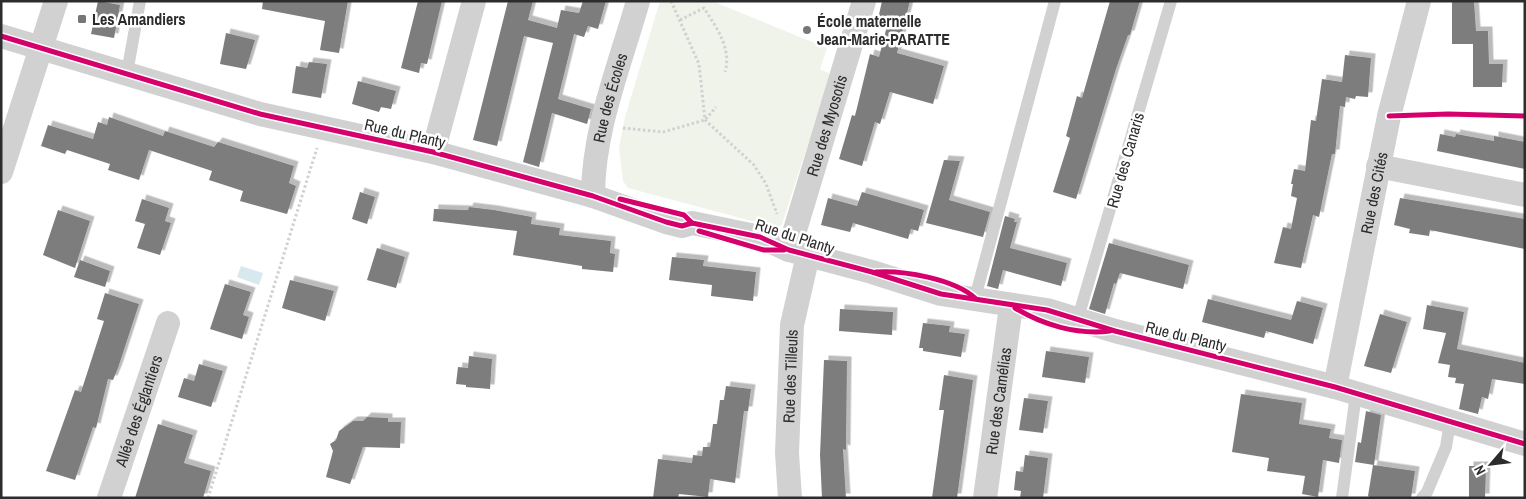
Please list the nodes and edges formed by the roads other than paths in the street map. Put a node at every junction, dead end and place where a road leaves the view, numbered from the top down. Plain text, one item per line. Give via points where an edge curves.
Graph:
1 (56, 1) edge
2 (140, 1) edge
3 (474, 1) edge
4 (638, 1) edge
5 (864, 1) edge
6 (1055, 1) edge
7 (1171, 1) edge
8 (1419, 1) edge
9 (1, 36) edge
10 (42, 48) junction
11 (126, 73) junction
12 (434, 152) junction
13 (1378, 166) junction
14 (1, 172) edge
15 (1525, 195) edge
16 (593, 196) junction
17 (797, 247) junction
18 (975, 298) junction
19 (1011, 306) junction
20 (1078, 318) junction
21 (168, 323) dead end
22 (1345, 391) junction
23 (1450, 422) junction
24 (1525, 444) edge
25 (788, 497) edge
26 (109, 498) edge
27 (985, 498) edge
28 (1342, 498) edge
29 (1422, 498) edge

1 - 10 street
2 - 11 lane
3 - 12 street
4 - 16 street, Rue des Écoles via 598,137
5 - 17 street, Rue des Myosotis
6 - 18 lane
7 - 20 lane, Rue des Canaris
8 - 13 street, Rue des Cités
9 - 10 street, Rue du Planty
10 - 11 street, Rue du Planty
10 - 14 street
11 - 12 street, Rue du Planty via 260,114
12 - 16 street, Rue du Planty
13 - 15 street
13 - 22 street, Rue des Cités
16 - 17 street, Rue du Planty via 682,226 692,223
17 - 18 street, Rue du Planty via 941,294
17 - 25 street, Rue des Tilleuls
18 - 19 street, Rue du Planty
19 - 20 street, Rue du Planty
19 - 27 street, Rue des Camélias
20 - 22 street, Rue du Planty via 1115,331
21 - 26 street, Allée des Églantiers
22 - 23 street, Rue du Planty
22 - 28 lane
23 - 24 street, Rue du Planty
23 - 29 lane via 1446,447

